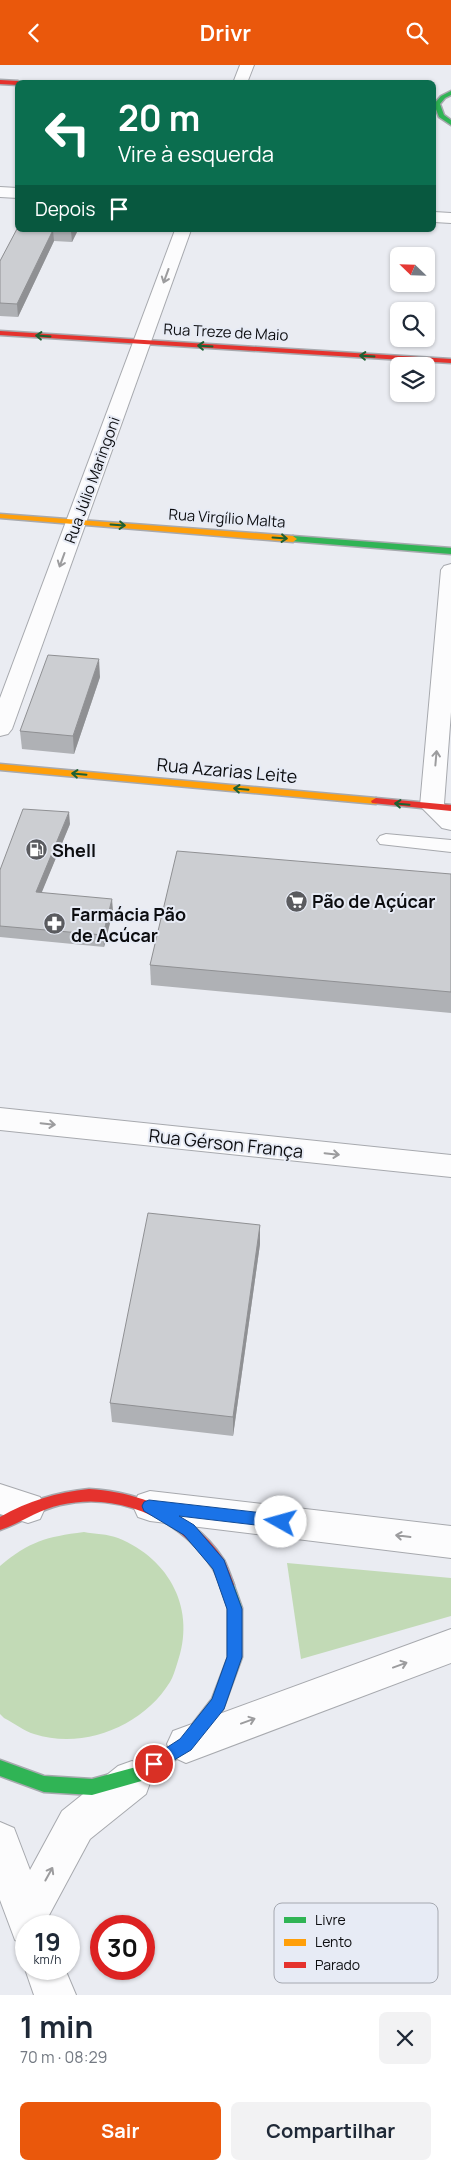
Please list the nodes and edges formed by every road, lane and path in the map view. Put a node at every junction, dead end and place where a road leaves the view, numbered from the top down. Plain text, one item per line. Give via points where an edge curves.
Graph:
1 (247, 65) edge
2 (241, 80) edge
3 (0, 83) edge
4 (15, 83) edge
5 (451, 93) edge
6 (436, 108) edge
7 (436, 112) edge
8 (450, 124) edge
9 (0, 192) edge
10 (15, 193) edge
11 (436, 217) edge
12 (451, 218) edge
13 (182, 232) edge
14 (0, 333) edge
15 (142, 343) junction
16 (451, 361) edge
17 (0, 516) edge
18 (76, 522) junction
19 (451, 551) edge
20 (451, 570) edge
21 (0, 729) edge
22 (0, 767) edge
23 (441, 807) edge
24 (451, 822) edge
25 (386, 840) dead end
26 (451, 846) edge
27 (0, 1119) edge
28 (451, 1166) edge
29 (149, 1506) junction
30 (9, 1510) edge
31 (451, 1542) edge
32 (451, 1646) edge
33 (186, 1744) junction
34 (0, 1768) edge
35 (139, 1774) junction
36 (0, 1843) edge
37 (26, 1915) edge
38 (31, 1915) edge
39 (49, 1980) edge
40 (55, 1995) edge

1 - 2 street
3 - 4 street
5 - 6 street via 443,97
7 - 8 street
9 - 10 street
11 - 12 street
13 -> 15 street, Rua Júlio Maringoni
15 -> 14 street, Rua Treze de Maio
16 -> 15 street, Rua Treze de Maio
15 - 18 street, Rua Júlio Maringoni
17 - 18 street, Rua Virgílio Malta
18 -> 19 street, Rua Virgílio Malta
18 -> 21 street, Rua Júlio Maringoni
23 -> 20 street
23 -> 22 street, Rua Azarias Leite
23 - 24 street
25 - 26 lane
27 -> 28 street, Rua Gérson França
29 - 30 street via 110,1496 68,1497
31 -> 29 street
29 - 33 street via 189,1530 219,1565 235,1609 235,1657 218,1704
33 -> 32 street
33 - 35 street
34 - 35 street via 44,1784 92,1787
38 -> 35 street via 76,1825
36 - 37 street
39 - 40 street

